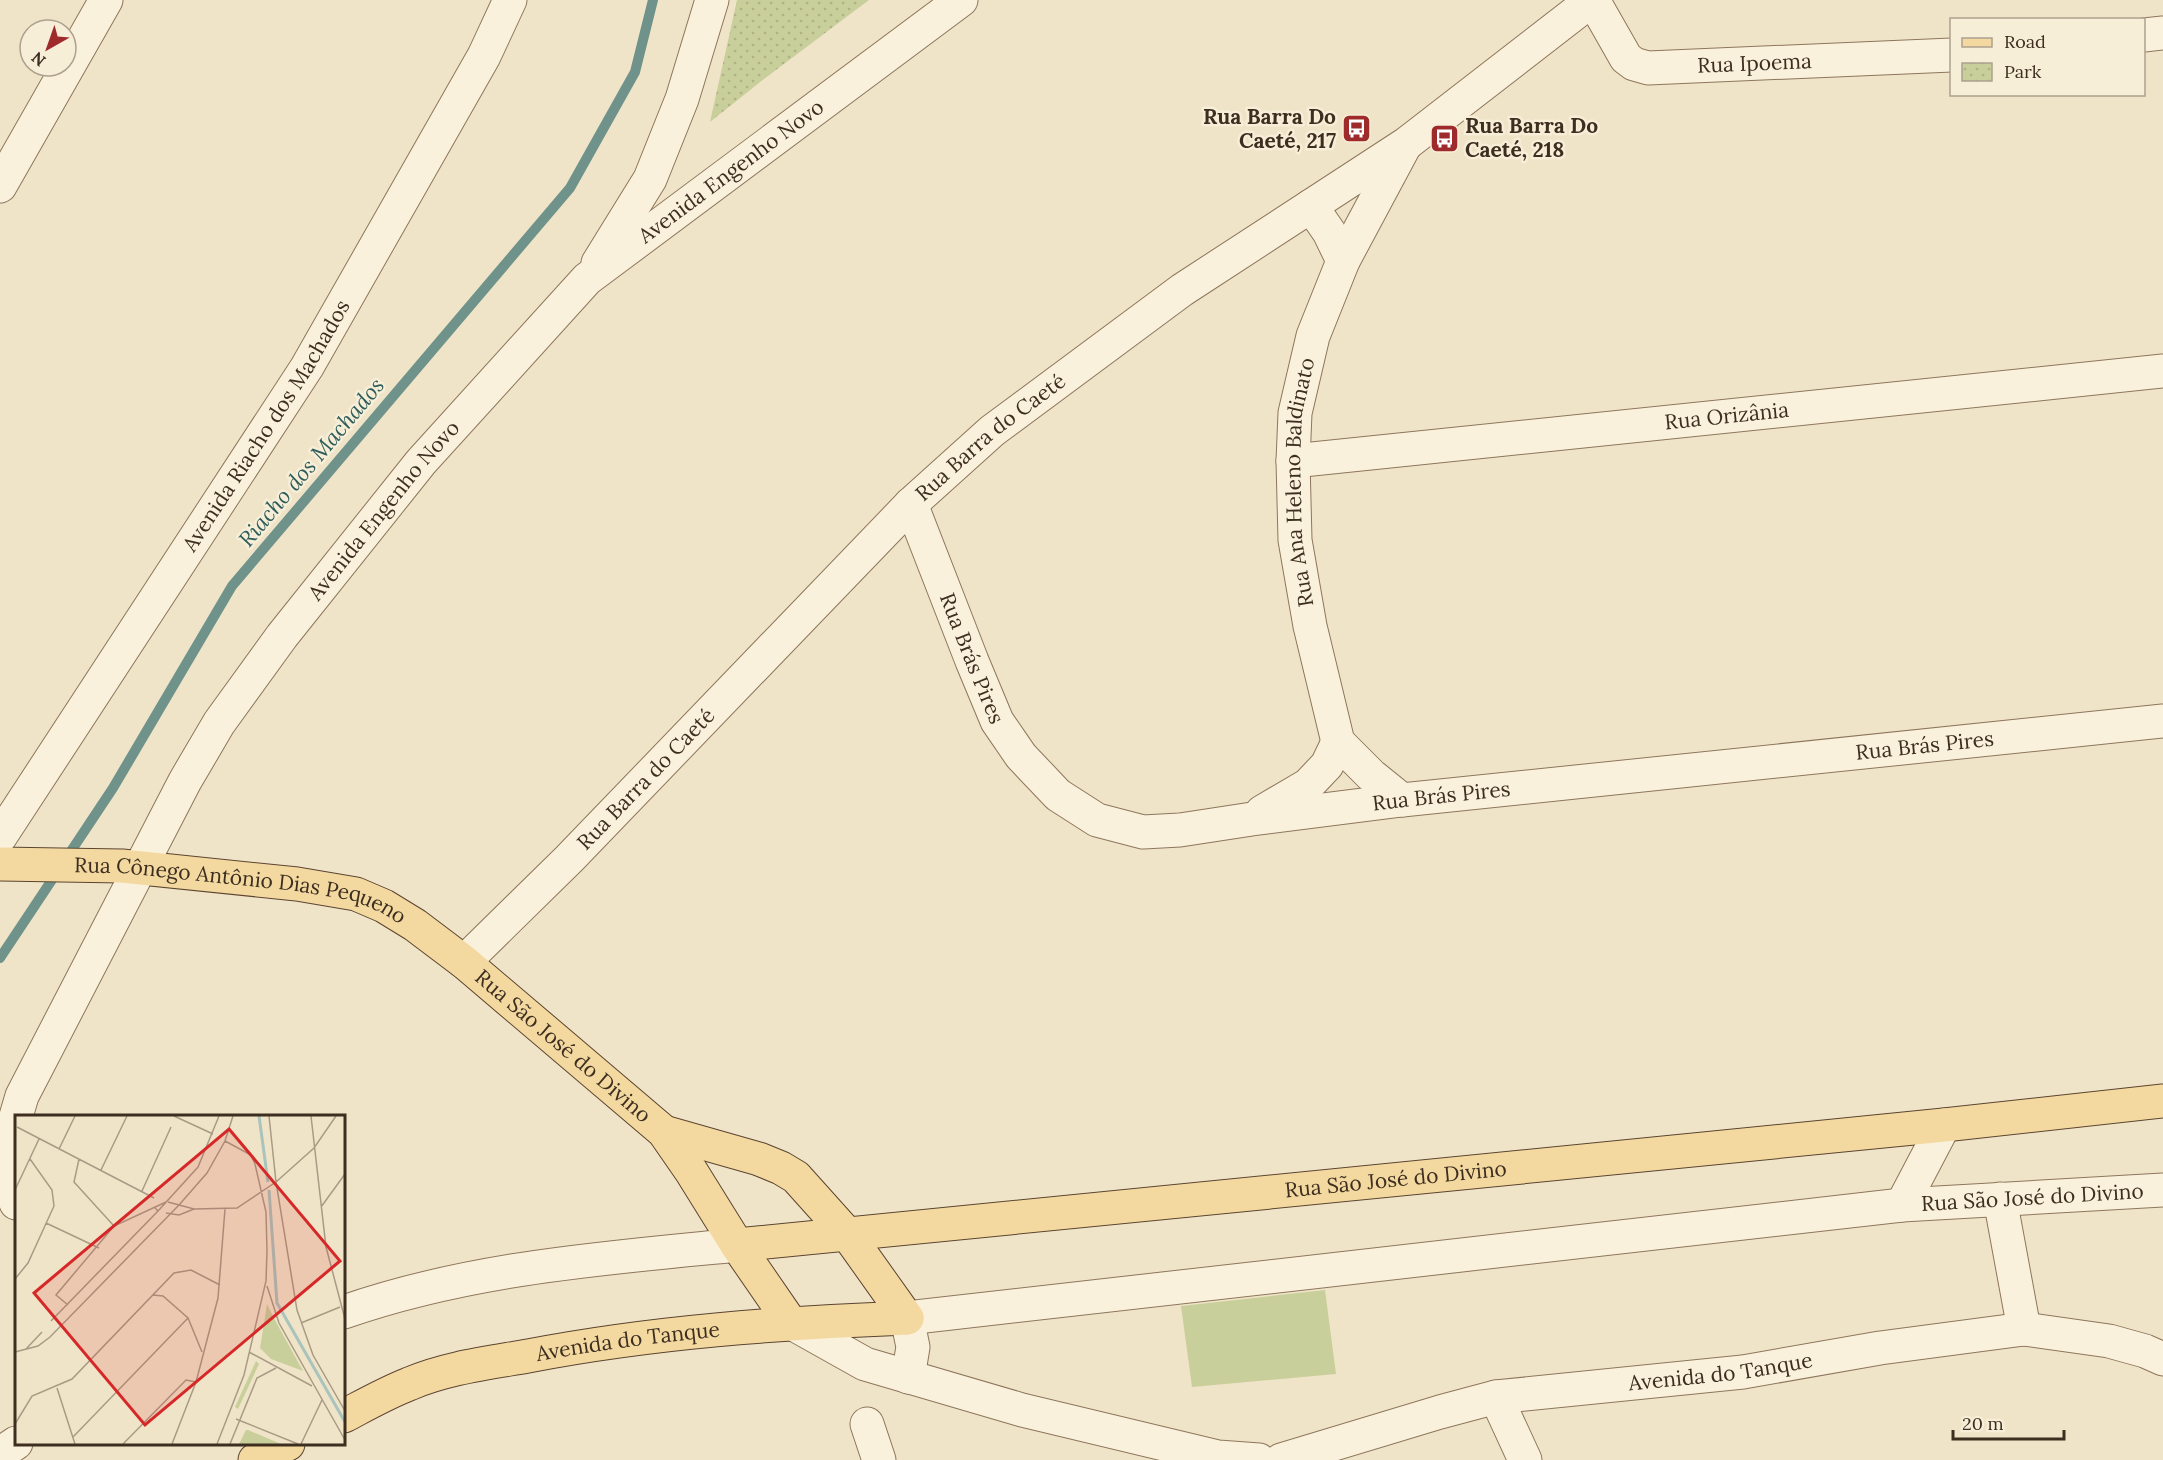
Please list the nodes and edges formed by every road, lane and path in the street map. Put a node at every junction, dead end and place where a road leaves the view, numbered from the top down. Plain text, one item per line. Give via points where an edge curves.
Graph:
1 (106, 0) edge
2 (510, 0) edge
3 (712, 0) edge
4 (961, 0) edge
5 (1592, 0) edge
6 (2163, 33) edge
7 (2145, 35) edge
8 (1950, 55) edge
9 (1406, 144) junction
10 (0, 186) edge
11 (1311, 206) junction
12 (1342, 261) junction
13 (587, 279) junction
14 (2163, 371) edge
15 (1293, 461) junction
16 (911, 504) junction
17 (2163, 721) edge
18 (1338, 742) junction
19 (1402, 800) junction
20 (1252, 819) junction
21 (0, 837) edge
22 (0, 864) edge
23 (131, 867) junction
24 (464, 962) junction
25 (2163, 1101) edge
26 (16, 1115) edge
27 (15, 1118) edge
28 (1944, 1125) junction
29 (664, 1132) junction
30 (11, 1189) edge
31 (2163, 1190) edge
32 (2000, 1199) junction
33 (1902, 1205) junction
34 (848, 1235) junction
35 (737, 1245) junction
36 (345, 1312) edge
37 (907, 1317) junction
38 (790, 1322) junction
39 (2024, 1329) junction
40 (2163, 1359) edge
41 (908, 1377) junction
42 (1496, 1397) junction
43 (345, 1416) edge
44 (867, 1424) dead end
45 (15, 1444) edge
46 (284, 1445) edge
47 (0, 1454) edge
48 (255, 1460) edge
49 (879, 1460) edge
50 (1259, 1460) edge
51 (1281, 1460) edge
52 (1524, 1460) edge

1 - 10 street
2 - 21 street, Avenida Riacho dos Machados via 484,56 307,367
3 - 13 street via 682,99 650,179
4 - 13 street, Avenida Engenho Novo
5 - 8 street, Rua Ipoema via 1626,58 1648,68
5 - 9 street, Rua Barra do Caeté
6 - 7 street
9 - 11 street, Rua Barra do Caeté
9 - 12 street, Rua Ana Heleno Baldinato
11 - 12 street
11 - 16 street, Rua Barra do Caeté via 1182,290 992,431
12 - 15 street, Rua Ana Heleno Baldinato via 1313,336 1295,413
13 - 23 street, Avenida Engenho Novo via 421,462 282,636 219,723
14 - 15 street, Rua Orizânia
15 - 18 street, Rua Ana Heleno Baldinato via 1295,540 1310,626
16 - 20 street, Rua Brás Pires via 998,721 1021,756 1058,795 1096,820 1143,832
16 - 24 street, Rua Barra do Caeté
17 - 19 street, Rua Brás Pires
18 - 19 street
18 - 20 street via 1327,765 1308,785
19 - 20 street, Rua Brás Pires
22 - 23 main road, Rua Cônego Antônio Dias Pequeno
23 - 24 main road, Rua Cônego Antônio Dias Pequeno via 356,894 415,925
23 - 26 street, Avenida Engenho Novo
24 - 29 main road, Rua São José do Divino
25 - 28 main road, Rua São José do Divino
27 - 30 street, Avenida Engenho Novo via 8,1141
28 - 33 street, Rua São José do Divino
28 - 34 main road, Rua São José do Divino
29 - 34 main road, Rua São José do Divino via 781,1168 796,1178
29 - 35 main road, Rua São José do Divino
31 - 32 street, Rua São José do Divino
32 - 33 street, Rua São José do Divino
32 - 39 street
33 - 37 street, Rua São José do Divino
34 - 35 main road, Rua São José do Divino
34 - 37 main road, Rua São José do Divino
35 - 36 street via 605,1258 476,1277 387,1297
35 - 38 main road, Rua São José do Divino
37 - 38 main road, Rua São José do Divino
37 - 41 street via 913,1347
38 - 41 street via 865,1364
38 - 43 main road, Avenida do Tanque via 682,1332 462,1368 410,1383
39 - 40 street, Avenida do Tanque via 2109,1341
39 - 42 street, Avenida do Tanque via 1880,1348 1743,1372
41 - 50 street via 1022,1410 1218,1457
42 - 51 street, Avenida do Tanque
42 - 52 street
44 - 49 street
45 - 47 street
46 - 48 main road

